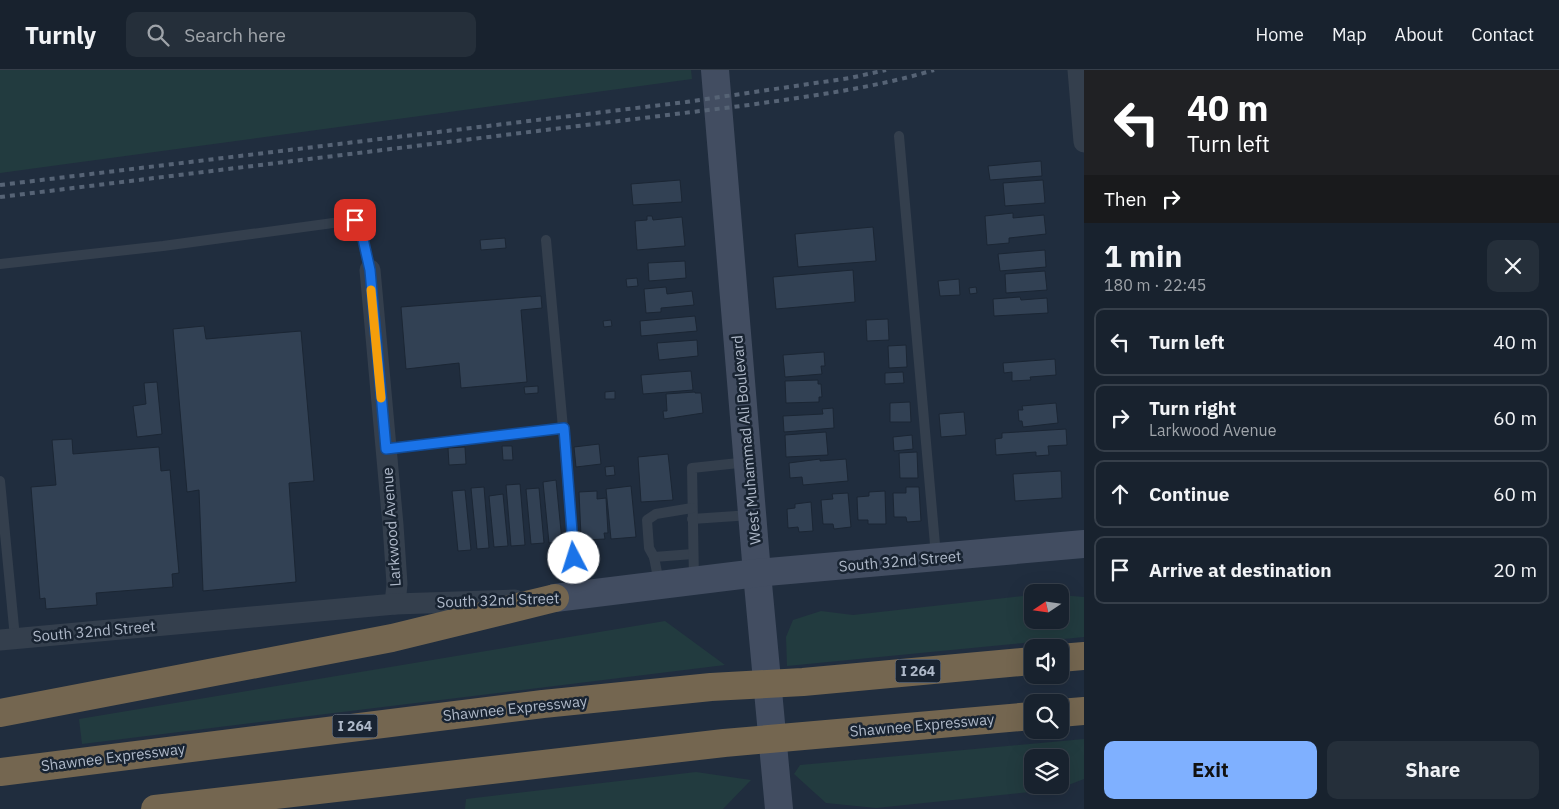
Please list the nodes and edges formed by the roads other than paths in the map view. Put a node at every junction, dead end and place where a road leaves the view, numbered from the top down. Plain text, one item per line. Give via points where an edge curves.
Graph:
1 (716, 70) edge
2 (1078, 70) edge
3 (1083, 110) edge
4 (899, 136) dead end
5 (1084, 142) edge
6 (546, 240) dead end
7 (0, 264) edge
8 (370, 270) joint
9 (564, 428) junction
10 (386, 449) junction
11 (748, 462) junction
12 (0, 481) edge
13 (692, 508) junction
14 (752, 515) junction
15 (692, 519) junction
16 (1084, 544) edge
17 (693, 554) junction
18 (654, 557) junction
19 (936, 557) junction
20 (757, 573) junction
21 (694, 581) junction
22 (659, 586) junction
23 (566, 597) junction
24 (395, 604) junction
25 (7, 639) edge
26 (1084, 656) edge
27 (1069, 657) edge
28 (1024, 662) edge
29 (1084, 711) edge
30 (1069, 712) edge
31 (0, 713) edge
32 (1024, 717) edge
33 (774, 762) junction
34 (0, 772) edge
35 (155, 809) edge
36 (779, 809) edge
37 (800, 809) edge

1 - 11 main road, West Muhammad Ali Boulevard
2 - 3 street
3 - 5 street
4 - 19 lane
6 - 9 lane
7 - 8 lane via 355,220
8 - 10 street, Larkwood Avenue
9 - 10 lane
9 - 23 lane
10 - 24 street, Larkwood Avenue via 394,525
11 - 13 lane via 692,468
11 - 14 main road, West Muhammad Ali Boulevard
12 - 25 lane
13 - 15 lane
13 - 18 lane via 656,514 648,520 649,548
14 - 15 lane
14 - 20 main road, West Muhammad Ali Boulevard
15 - 17 lane
16 - 19 main road, South 32nd Street
17 - 18 lane
17 - 21 lane
18 - 22 lane
19 - 20 main road, South 32nd Street
20 - 21 main road, South 32nd Street
20 - 33 main road, West Muhammad Ali Boulevard
21 - 22 main road, South 32nd Street
22 - 23 main road, South 32nd Street
23 - 24 street, South 32nd Street
23 - 31 highway via 392,638
24 - 25 street, South 32nd Street
26 - 27 highway
28 - 34 highway, Shawnee Expressway / I 264 via 711,688 407,720
29 - 30 highway
32 - 35 highway, Shawnee Expressway via 724,743
33 - 36 main road, West Muhammad Ali Boulevard
33 - 37 main road via 788,793

